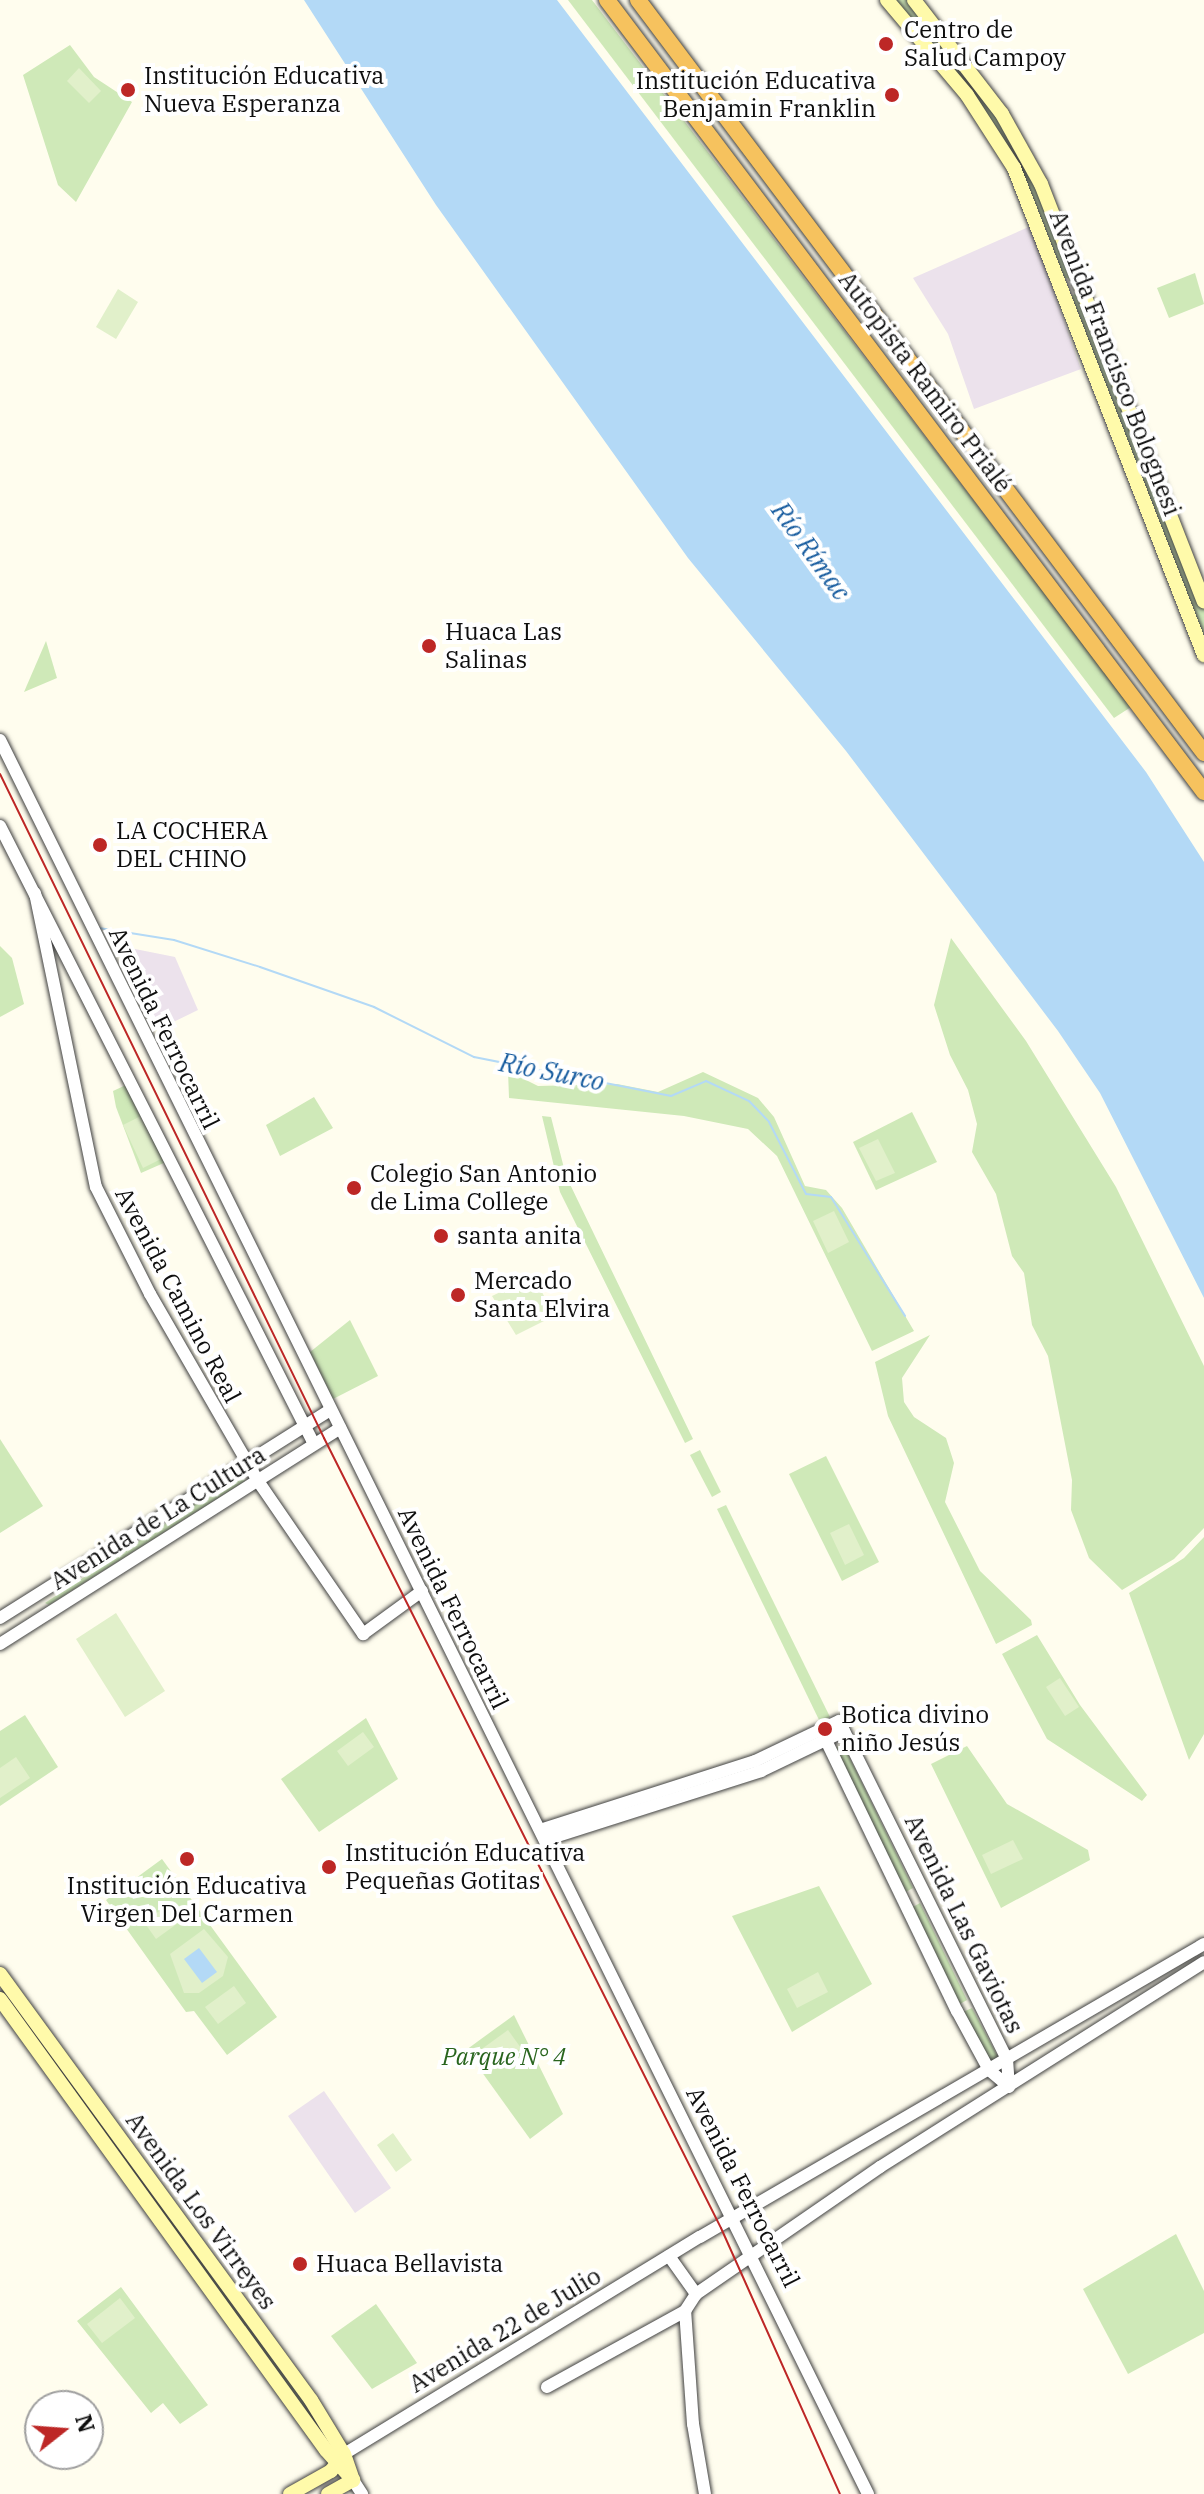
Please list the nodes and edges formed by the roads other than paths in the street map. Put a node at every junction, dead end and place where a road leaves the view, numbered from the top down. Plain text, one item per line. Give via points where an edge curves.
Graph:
1 (607, 0) edge
2 (638, 0) edge
3 (887, 0) edge
4 (914, 0) edge
5 (1204, 601) edge
6 (1204, 655) edge
7 (0, 740) edge
8 (1204, 753) edge
9 (1204, 792) edge
10 (0, 826) edge
11 (35, 893) junction
12 (330, 1410) junction
13 (305, 1426) junction
14 (340, 1428) junction
15 (314, 1444) junction
16 (247, 1462) junction
17 (258, 1481) junction
18 (422, 1591) junction
19 (0, 1618) edge
20 (0, 1644) edge
21 (824, 1735) junction
22 (542, 1835) junction
23 (1204, 1944) edge
24 (1204, 1962) edge
25 (0, 1974) edge
26 (0, 1999) edge
27 (1007, 2059) junction
28 (989, 2070) junction
29 (1009, 2087) junction
30 (736, 2221) junction
31 (752, 2254) junction
32 (669, 2256) junction
33 (696, 2294) junction
34 (685, 2311) junction
35 (547, 2387) dead end
36 (341, 2459) junction
37 (353, 2480) junction
38 (290, 2494) edge
39 (328, 2494) edge
40 (362, 2494) edge
41 (705, 2494) edge
42 (868, 2494) edge

1 - 9 highway, Autopista Ramiro Prialé
2 - 8 highway, Autopista Ramiro Prialé
3 - 6 main road, Avenida Francisco Bolognesi via 967,95 1014,168
4 - 5 main road, Avenida Francisco Bolognesi via 1014,133 1048,198
7 - 12 street, Avenida Ferrocarril
10 - 11 street
11 - 13 street
11 - 16 street, Avenida Camino Real via 96,1187 122,1244
12 - 13 street, Avenida de La Cultura
12 - 14 street, Avenida Ferrocarril
13 - 15 street
13 - 16 street, Avenida de La Cultura
14 - 15 street, Avenida de La Cultura
14 - 18 street, Avenida Ferrocarril
15 - 17 street, Avenida de La Cultura
16 - 17 street, Avenida Camino Real
16 - 19 street, Avenida de La Cultura
17 - 18 street, Avenida Camino Real via 363,1634
17 - 20 street, Avenida de La Cultura
18 - 22 street, Avenida Ferrocarril
21 - 22 street
21 - 27 street, Avenida Las Gaviotas via 842,1726
21 - 28 street, Avenida Las Gaviotas
22 - 30 street, Avenida Ferrocarril
23 - 27 street, Avenida 22 de Julio
24 - 29 street
25 - 36 main road, Avenida Los Virreyes
26 - 36 main road, Avenida Los Virreyes
27 - 28 street, Avenida 22 de Julio
27 - 29 street, Avenida Las Gaviotas
28 - 29 street, Avenida Las Gaviotas
28 - 30 street, Avenida 22 de Julio
29 - 31 street
30 - 31 street, Avenida Ferrocarril
30 - 32 street, Avenida 22 de Julio
31 - 33 street
31 - 42 street, Avenida Ferrocarril
32 - 33 street
32 - 36 street, Avenida 22 de Julio
33 - 34 street
34 - 35 street
34 - 41 street via 693,2424
36 - 37 main road, Avenida Los Virreyes
36 - 38 main road
37 - 39 main road
37 - 40 street, Avenida Los Virreyes

